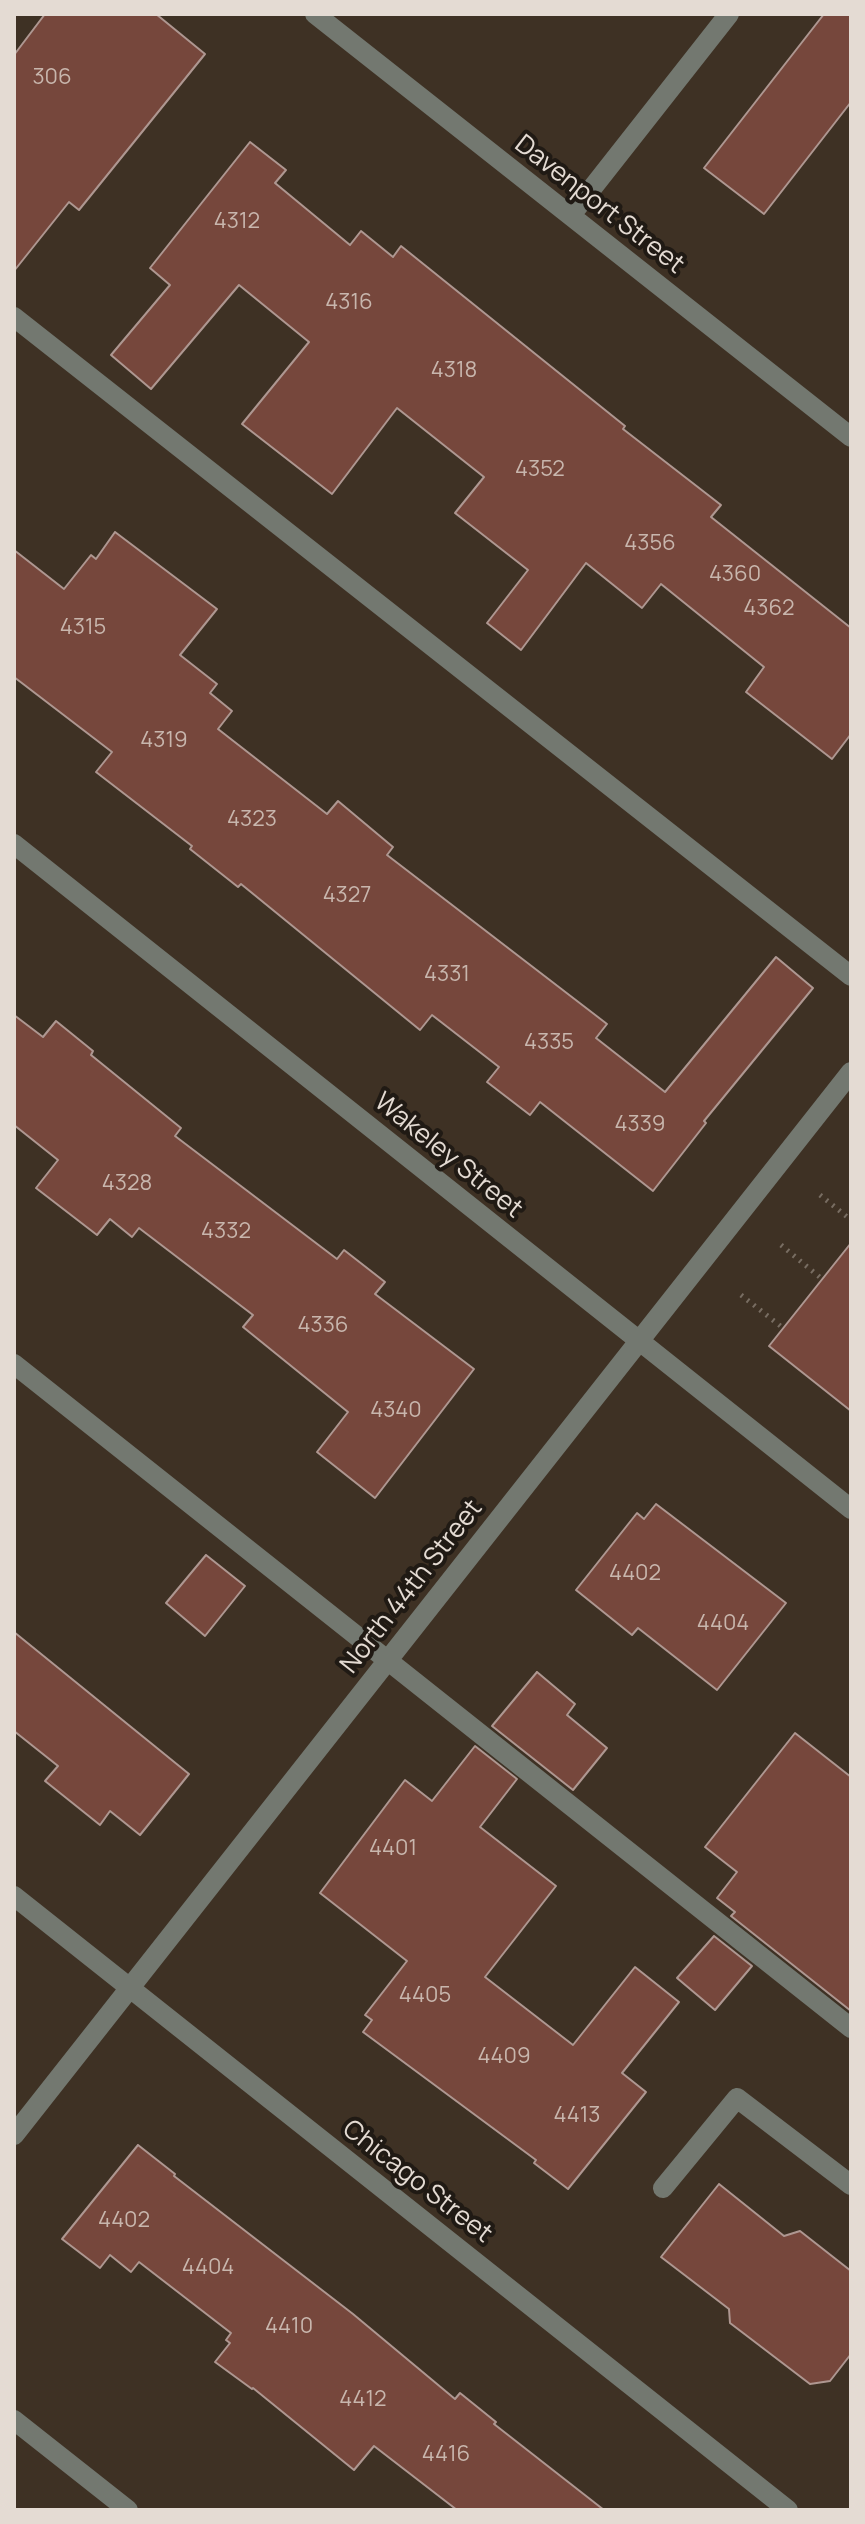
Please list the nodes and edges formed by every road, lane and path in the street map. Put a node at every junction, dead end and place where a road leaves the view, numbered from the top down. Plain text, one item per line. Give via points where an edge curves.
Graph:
1 (315, 14) edge
2 (729, 14) edge
3 (571, 215) junction
4 (14, 317) edge
5 (851, 437) edge
6 (14, 844) edge
7 (851, 976) edge
8 (851, 1072) edge
9 (820, 1195) dead end
10 (851, 1220) edge
11 (781, 1245) dead end
12 (822, 1279) dead end
13 (741, 1295) dead end
14 (783, 1328) dead end
15 (640, 1342) junction
16 (14, 1364) edge
17 (851, 1509) edge
18 (387, 1661) junction
19 (14, 1896) edge
20 (129, 1987) junction
21 (851, 2028) edge
22 (14, 2135) edge
23 (851, 2185) edge
24 (663, 2188) dead end
25 (14, 2420) edge
26 (128, 2510) edge
27 (788, 2510) edge

1 - 3 street, Davenport Street
2 - 3 street
3 - 5 street, Davenport Street
4 - 7 street
6 - 15 street, Wakeley Street
8 - 15 street, North 44th Street
9 - 10 path
11 - 12 path
13 - 14 path
15 - 17 street, Wakeley Street
15 - 18 street, North 44th Street
16 - 18 street
18 - 20 street, North 44th Street
18 - 21 street
19 - 20 street, Chicago Street
20 - 22 street, North 44th Street
20 - 27 street, Chicago Street
23 - 24 street via 737,2098
25 - 26 street

